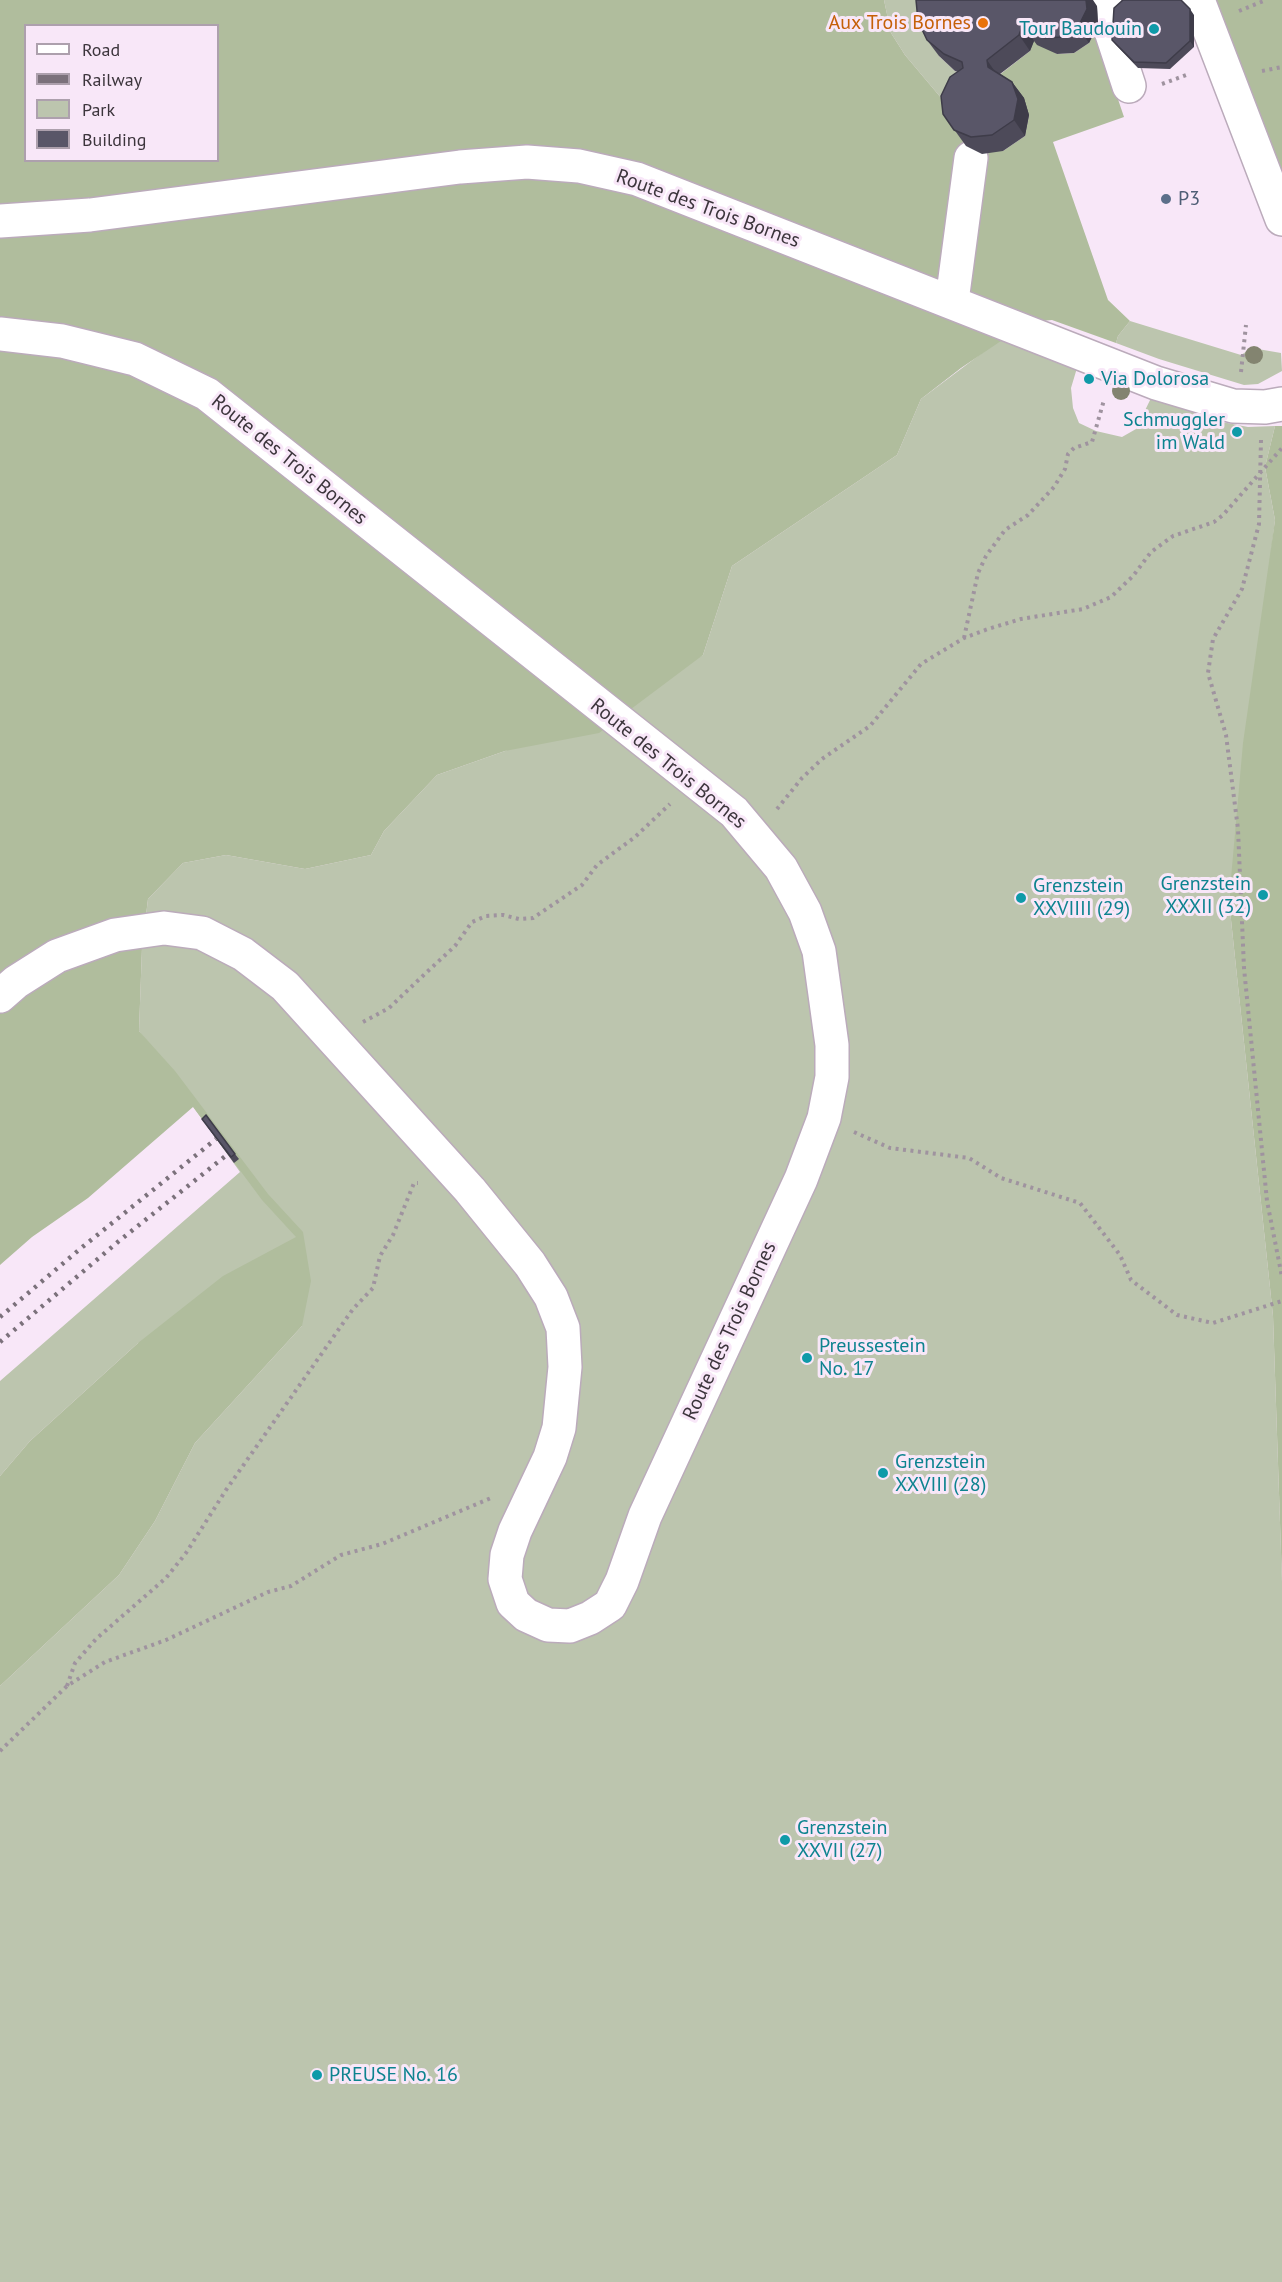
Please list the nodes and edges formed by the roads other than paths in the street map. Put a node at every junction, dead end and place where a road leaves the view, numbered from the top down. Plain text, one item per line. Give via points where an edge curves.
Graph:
1 (1104, 0) edge
2 (1198, 0) edge
3 (1142, 87) road end
4 (971, 158) edge
5 (1282, 219) edge
6 (0, 220) edge
7 (952, 301) junction
8 (0, 334) edge
9 (1282, 404) edge
10 (0, 996) edge

1 - 3 street via 1111,31
2 - 5 street
4 - 7 street
6 - 7 street, Route des Trois Bornes via 90,215 459,167 527,162 579,166 637,179
7 - 9 street, Route des Trois Bornes via 1112,368 1233,406
8 - 10 street, Route des Trois Bornes via 62,341 135,359 207,394 734,812 781,868 805,912 819,951 832,1045 832,1077 824,1118 801,1179 645,1516 622,1581 609,1605 570,1626 548,1626 526,1616 513,1603 505,1579 514,1531 550,1457 559,1428 565,1367 563,1328 551,1297 531,1264 470,1190 285,986 243,954 202,933 164,928 115,935 57,956

